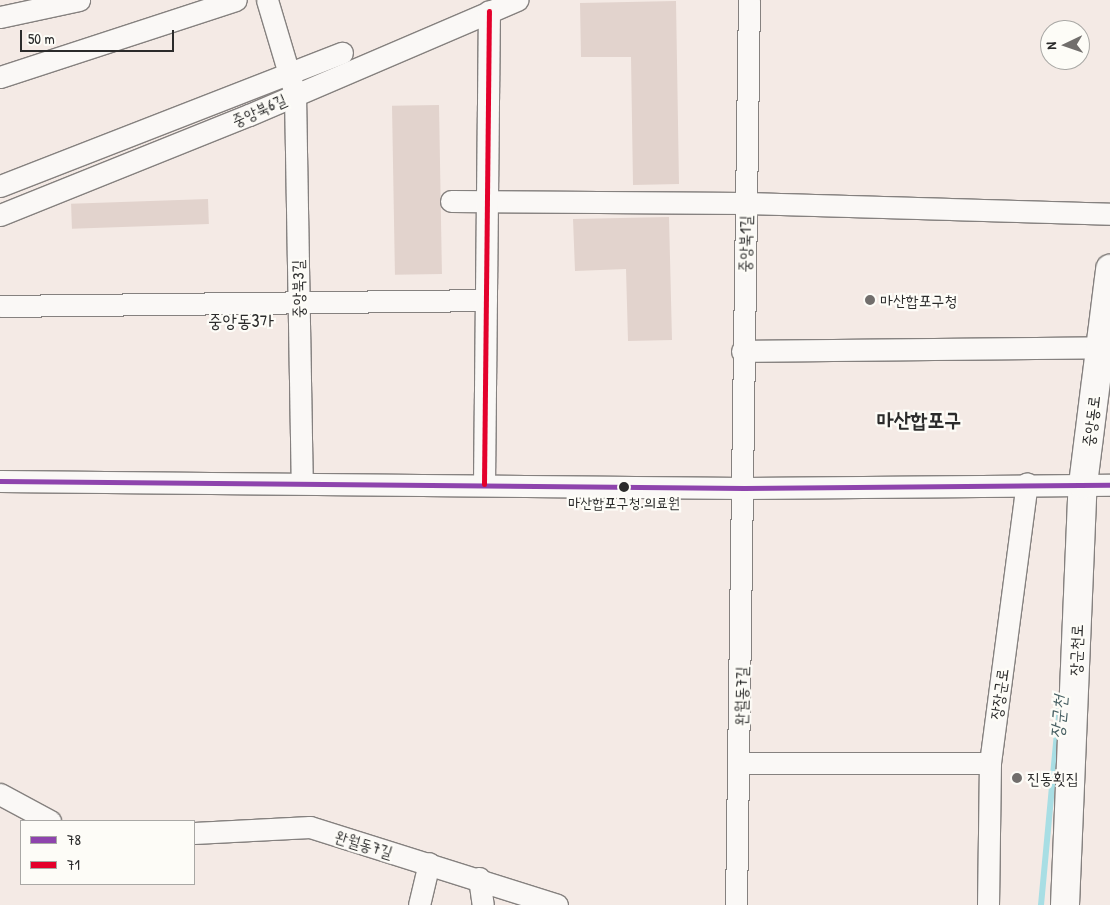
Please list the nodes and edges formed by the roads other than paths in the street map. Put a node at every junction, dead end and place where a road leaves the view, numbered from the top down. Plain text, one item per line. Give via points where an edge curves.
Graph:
1 (79, 0) edge
2 (236, 0) edge
3 (267, 0) edge
4 (517, 0) edge
5 (749, 0) edge
6 (489, 11) junction
7 (0, 17) edge
8 (342, 53) dead end
9 (0, 77) edge
10 (293, 84) junction
11 (0, 186) edge
12 (451, 201) dead end
13 (487, 203) junction
14 (746, 203) junction
15 (1110, 214) edge
16 (0, 215) edge
17 (1110, 269) edge
18 (298, 300) junction
19 (486, 300) junction
20 (0, 306) edge
21 (1100, 346) junction
22 (742, 351) junction
23 (0, 481) edge
24 (302, 483) junction
25 (1027, 483) junction
26 (484, 484) junction
27 (1082, 484) junction
28 (1110, 485) edge
29 (744, 488) junction
30 (741, 763) junction
31 (990, 763) junction
32 (0, 794) edge
33 (48, 820) edge
34 (195, 833) edge
35 (429, 863) junction
36 (479, 878) junction
37 (419, 905) edge
38 (483, 905) edge
39 (557, 905) edge
40 (736, 905) edge
41 (988, 905) edge
42 (1065, 905) edge

1 - 7 street
2 - 9 street
3 - 10 street, 중앙북3길
4 - 6 street, 중앙북6길
5 - 14 street, 중앙북1길
6 - 10 street, 중앙북6길
6 - 13 street
8 - 10 street
10 - 11 street
10 - 16 street, 중앙북6길
10 - 18 street, 중앙북3길
12 - 13 street
13 - 14 street
13 - 19 street
14 - 15 street
14 - 22 street, 중앙북1길
17 - 21 main road, 중앙동로
18 - 19 street
18 - 20 street
18 - 24 street, 중앙북3길
19 - 26 street
21 - 22 street
21 - 27 main road, 중앙동로
22 - 29 street, 중앙북1길
23 - 24 street
24 - 26 street
25 - 27 street
25 - 29 street
25 - 31 street, 장장군로
26 - 29 street
27 - 28 street
27 - 42 main road, 장군천로
29 - 30 street, 완월동7길
30 - 31 street
30 - 40 street, 완월동7길
31 - 41 street, 장장군로
32 - 33 street
34 - 35 street, 완월동7길 via 310,827
35 - 36 street, 완월동7길
35 - 37 street
36 - 38 street
36 - 39 street, 완월동7길

